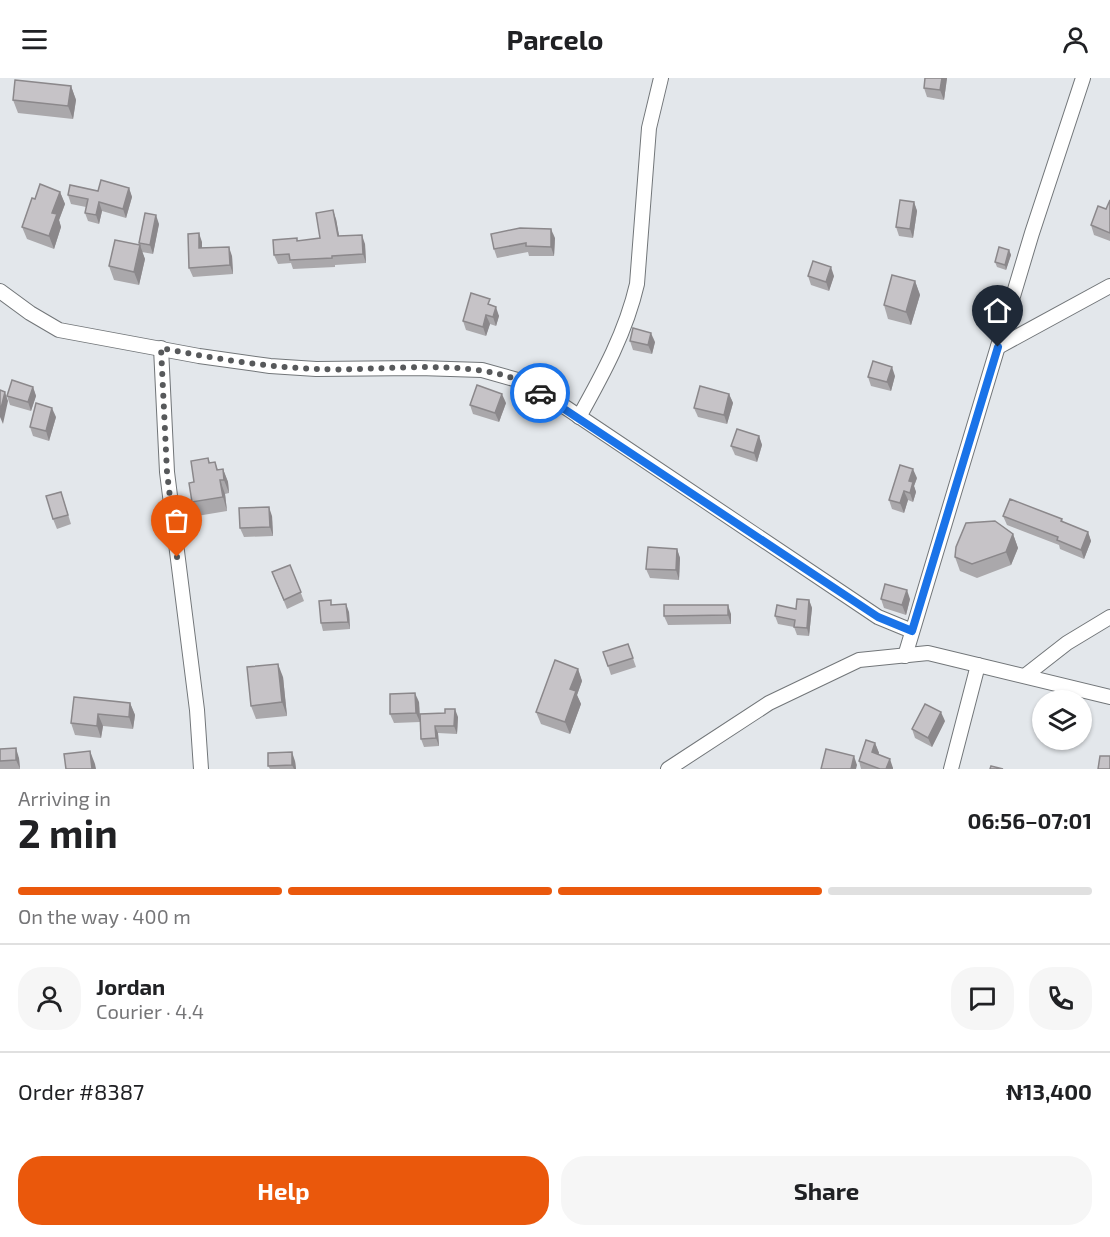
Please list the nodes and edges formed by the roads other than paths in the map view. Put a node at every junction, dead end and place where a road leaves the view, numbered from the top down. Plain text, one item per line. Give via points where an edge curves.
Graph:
1 (661, 78) edge
2 (1083, 78) edge
3 (1110, 286) edge
4 (0, 291) edge
5 (998, 347) junction
6 (161, 348) junction
7 (579, 417) junction
8 (1110, 616) edge
9 (912, 631) junction
10 (905, 656) junction
11 (978, 664) junction
12 (1026, 675) junction
13 (1110, 697) edge
14 (201, 769) edge
15 (668, 769) edge
16 (951, 769) edge

1 - 7 street via 649,128 638,284 616,347
2 - 5 street
3 - 5 street
4 - 6 street via 59,330
5 - 9 street
6 - 7 street via 316,369 482,370 521,381
6 - 14 street via 167,472
7 - 9 street via 878,617
8 - 12 street
9 - 10 street
10 - 11 street via 928,653
10 - 15 street via 858,660 769,703
11 - 12 street
11 - 16 street
12 - 13 street

